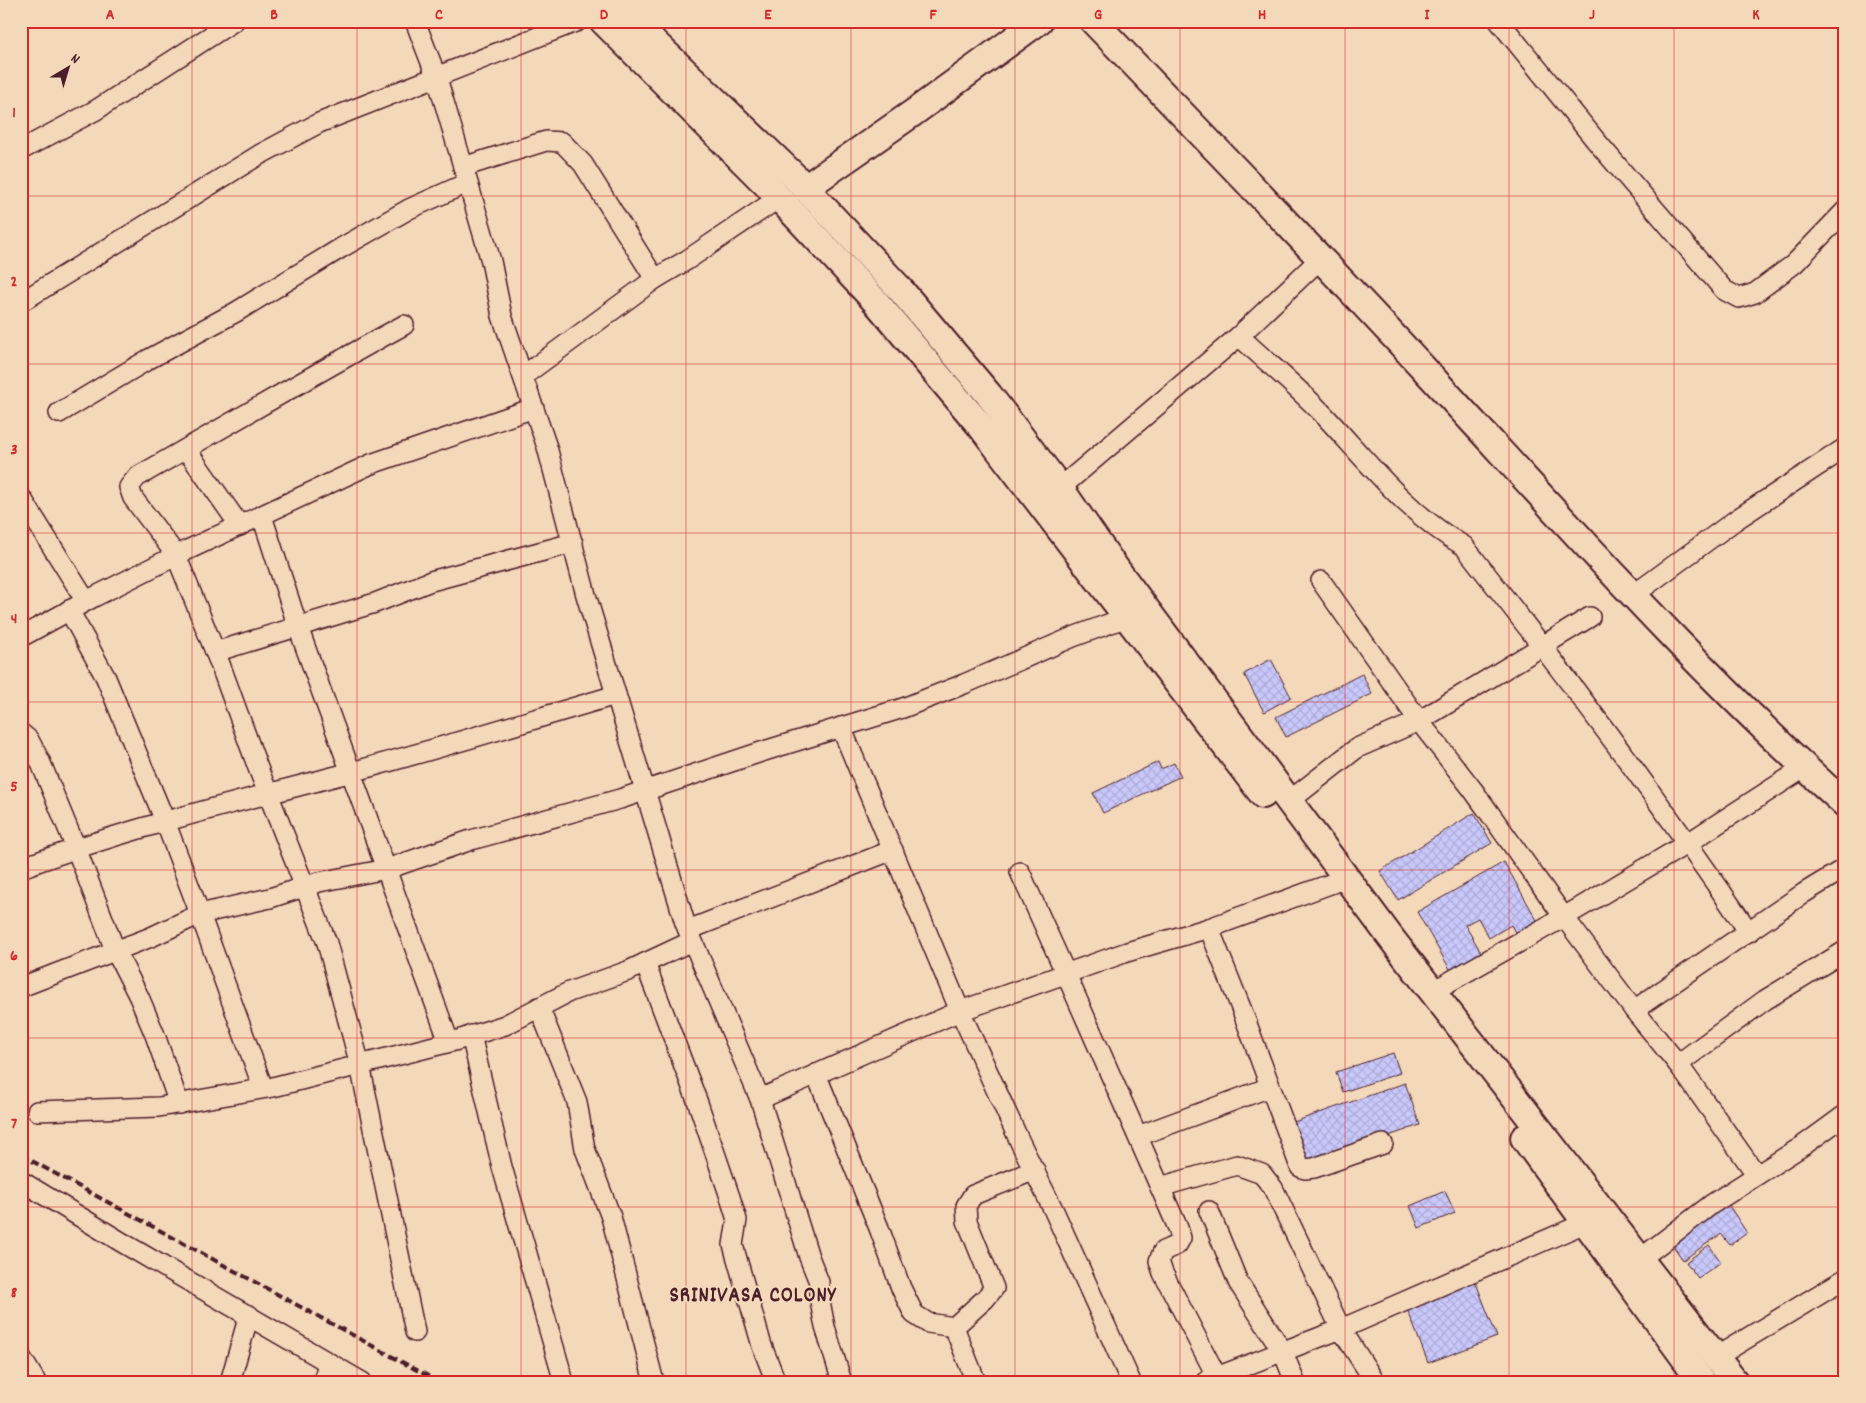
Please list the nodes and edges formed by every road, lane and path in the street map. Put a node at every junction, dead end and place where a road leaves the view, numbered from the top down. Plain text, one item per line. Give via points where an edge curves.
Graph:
1 (234, 21) edge
2 (415, 21) edge
3 (578, 21) edge
4 (603, 21) edge
5 (632, 21) edge
6 (1039, 21) edge
7 (1093, 21) edge
8 (1499, 21) edge
9 (436, 78) junction
10 (21, 150) edge
11 (465, 175) junction
12 (805, 188) junction
13 (773, 191) junction
14 (1845, 211) edge
15 (1320, 259) junction
16 (655, 280) junction
17 (21, 302) edge
18 (404, 325) dead end
19 (1239, 336) junction
20 (523, 376) junction
21 (534, 408) junction
22 (59, 413) dead end
23 (1845, 448) edge
24 (186, 449) junction
25 (1060, 488) junction
26 (21, 497) edge
27 (262, 516) junction
28 (240, 526) junction
29 (573, 543) junction
30 (176, 556) junction
31 (1321, 581) dead end
32 (1632, 596) junction
33 (86, 601) junction
34 (69, 610) junction
35 (1127, 617) junction
36 (1590, 617) dead end
37 (298, 627) junction
38 (21, 637) edge
39 (1544, 646) junction
40 (215, 652) junction
41 (616, 695) junction
42 (1419, 721) junction
43 (841, 726) junction
44 (21, 734) edge
45 (1804, 768) junction
46 (351, 772) junction
47 (645, 792) junction
48 (268, 794) junction
49 (1288, 802) junction
50 (1845, 804) edge
51 (164, 822) junction
52 (1688, 843) junction
53 (76, 848) junction
54 (893, 850) junction
55 (21, 868) edge
56 (1845, 868) edge
57 (387, 869) junction
58 (1020, 872) dead end
59 (1333, 883) junction
60 (304, 887) junction
61 (200, 914) junction
62 (1564, 917) junction
63 (1209, 928) junction
64 (1749, 932) junction
65 (690, 935) junction
66 (115, 950) junction
67 (1845, 951) edge
68 (646, 962) junction
69 (1066, 974) junction
70 (22, 983) edge
71 (1433, 991) junction
72 (539, 1008) junction
73 (1634, 1010) junction
74 (960, 1011) junction
75 (471, 1036) junction
76 (449, 1042) junction
77 (1678, 1064) junction
78 (360, 1065) junction
79 (816, 1074) junction
80 (1270, 1087) junction
81 (263, 1088) junction
82 (760, 1099) junction
83 (178, 1104) junction
84 (37, 1111) dead end
85 (1845, 1115) edge
86 (1138, 1136) junction
87 (1384, 1144) dead end
88 (1035, 1170) junction
89 (1756, 1174) junction
90 (21, 1181) edge
91 (1160, 1187) junction
92 (1210, 1211) dead end
93 (1585, 1223) junction
94 (1640, 1259) junction
95 (1845, 1278) edge
96 (248, 1315) junction
97 (954, 1327) junction
98 (1341, 1328) junction
99 (415, 1332) dead end
100 (1283, 1352) junction
101 (21, 1357) edge
102 (1716, 1357) junction
103 (328, 1363) junction
104 (1211, 1380) edge
105 (36, 1382) edge
106 (230, 1382) edge
107 (323, 1382) edge
108 (362, 1382) edge
109 (564, 1382) edge
110 (654, 1382) edge
111 (776, 1382) edge
112 (842, 1382) edge
113 (976, 1382) edge
114 (1131, 1382) edge
115 (1295, 1382) edge
116 (1374, 1382) edge
117 (1702, 1382) edge
118 (1735, 1382) edge

1 - 10 street via 96,110
2 - 9 street
3 - 9 street
4 - 13 main road
5 - 12 main road
6 - 12 main road
7 - 15 main road
8 - 14 street via 1724,290 1739,298 1755,293 1794,264
9 - 11 street
9 - 17 street via 319,123 259,155
11 - 16 street via 546,141 562,142 583,164
11 - 20 street via 491,261 502,316
11 - 22 street
12 - 25 main road via 899,288 989,395
13 - 16 street via 687,260
13 - 35 main road via 877,303 983,429
15 - 19 street
15 - 32 main road
16 - 20 street
18 - 24 street
19 - 25 street
19 - 39 street via 1321,412 1423,519 1464,546
20 - 21 street
21 - 27 street via 371,464
21 - 29 street
23 - 32 street
24 - 28 street
24 - 30 street via 137,477 129,487 133,498
25 - 49 main road
26 - 33 street
27 - 28 street
27 - 37 street
28 - 30 street
29 - 37 street via 432,581
29 - 41 street
30 - 33 street
30 - 40 street
31 - 42 street
32 - 45 main road
33 - 34 street
34 - 38 street
34 - 51 street via 106,678
35 - 43 street via 903,708
35 - 59 main road
36 - 39 street
37 - 40 street
37 - 46 street
39 - 42 street
39 - 52 street
40 - 48 street
41 - 46 street
41 - 47 street
42 - 49 street via 1357,748
42 - 62 street
43 - 47 street
43 - 54 street
44 - 53 street via 30,740
45 - 50 main road
45 - 52 street
46 - 48 street
46 - 57 street
47 - 57 street via 471,840
47 - 65 street
48 - 51 street
48 - 60 street
49 - 71 main road
51 - 53 street
51 - 61 street
52 - 62 street
52 - 64 street
53 - 55 street
53 - 66 street
54 - 65 street
54 - 74 street
56 - 64 street
57 - 60 street
57 - 76 street
58 - 69 street
59 - 63 street
59 - 93 main road
60 - 61 street
60 - 78 street via 327,943
61 - 66 street
61 - 81 street
62 - 71 street
62 - 73 street
63 - 69 street
63 - 80 street
64 - 73 street
65 - 68 street
65 - 82 street
66 - 70 street via 64,972
66 - 83 street via 155,1035
67 - 77 street via 1765,1000
68 - 72 street via 568,992
68 - 111 street via 735,1212 733,1245 762,1346
69 - 74 street
69 - 86 street
71 - 94 main road
72 - 75 street via 505,1025
72 - 110 street via 576,1102 585,1149 611,1217
73 - 77 street
74 - 79 street
74 - 88 street
75 - 76 street
75 - 109 street via 502,1167
76 - 78 street
77 - 89 street
78 - 81 street
78 - 99 street
79 - 82 street
79 - 97 street via 914,1314 928,1323
80 - 86 street
80 - 87 street via 1300,1167 1304,1170
81 - 83 street
82 - 112 street via 819,1282 825,1327
83 - 84 street
85 - 89 street
86 - 91 street
88 - 97 street via 973,1195 966,1206 968,1221 994,1288
88 - 114 street
89 - 94 street
90 - 96 street
91 - 98 street via 1237,1165 1262,1174 1273,1188
91 - 104 street via 1181,1238 1177,1245 1163,1251 1159,1261
92 - 100 street via 1238,1282
93 - 98 street
93 - 117 main road
94 - 102 main road
95 - 102 street
96 - 103 street
96 - 106 street
97 - 113 street
98 - 100 street
98 - 116 street
100 - 104 street
100 - 115 street
101 - 105 street
102 - 118 main road
103 - 107 street
103 - 108 street

